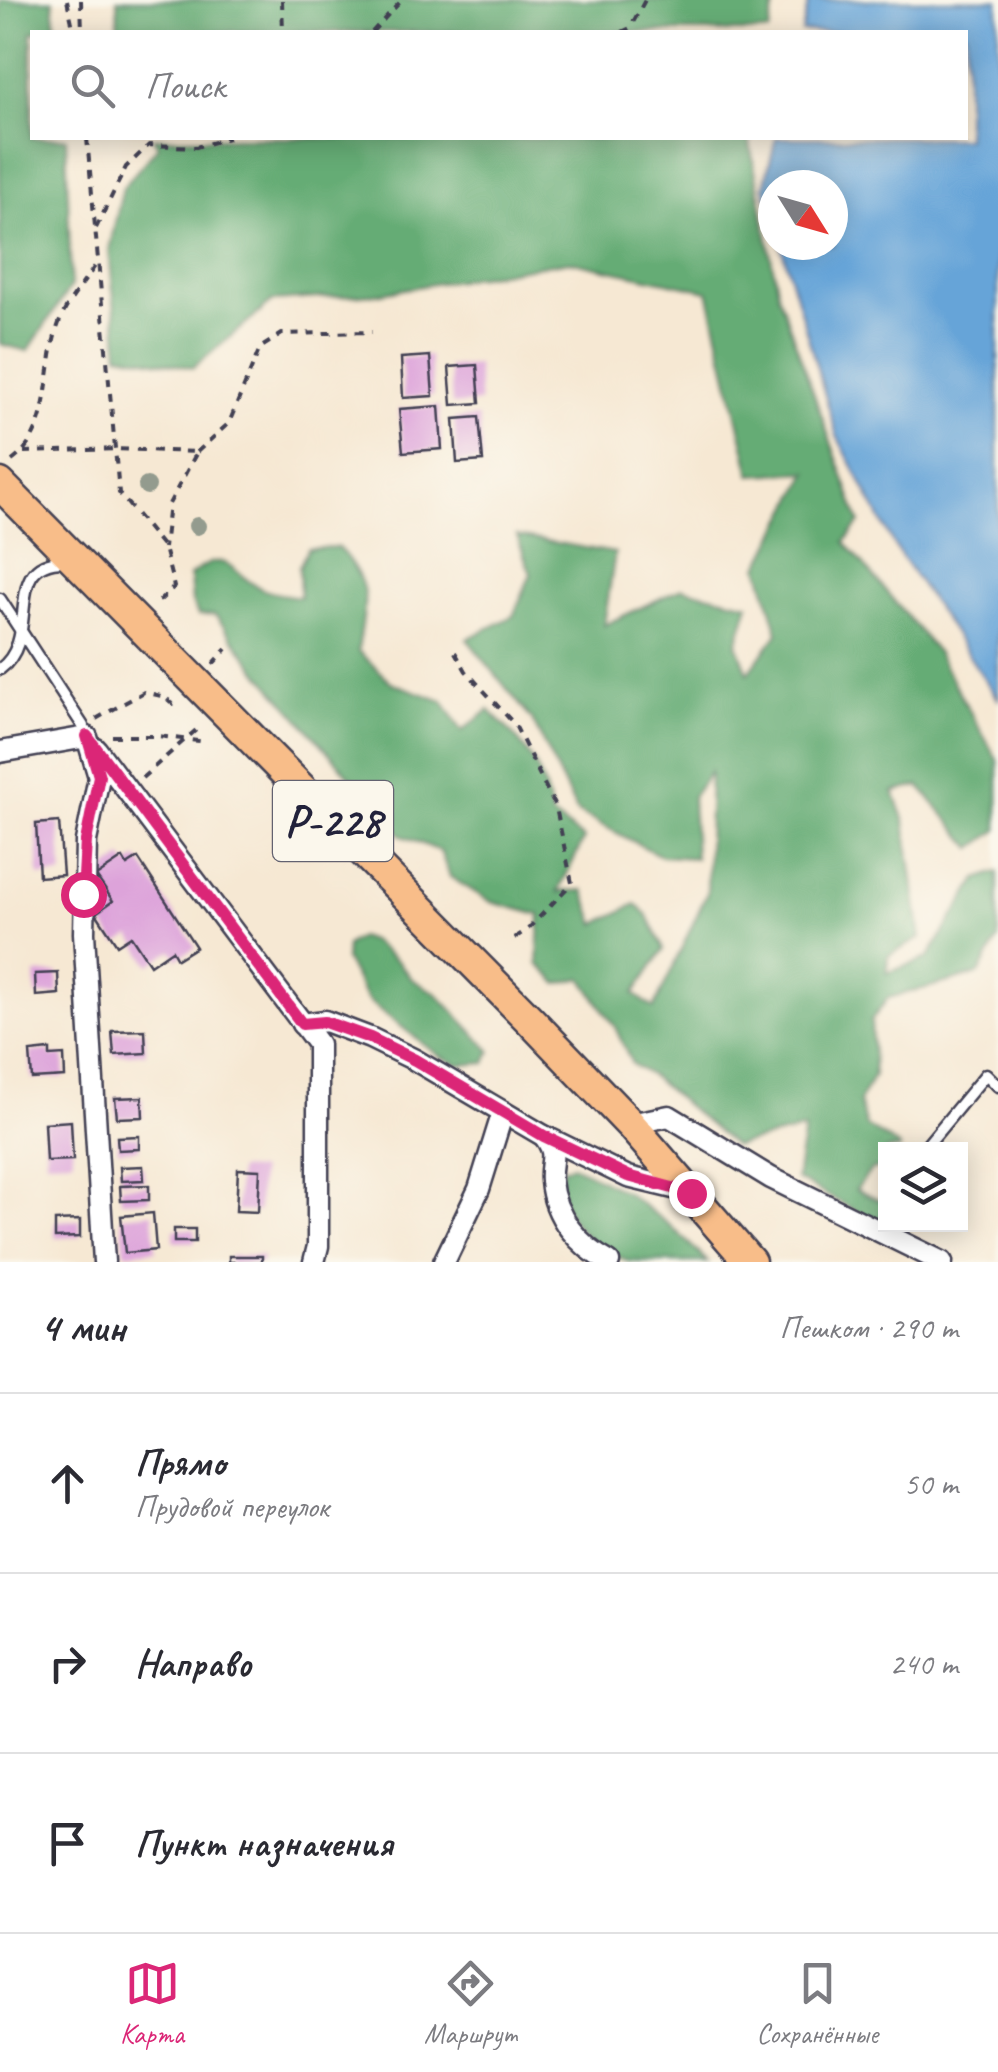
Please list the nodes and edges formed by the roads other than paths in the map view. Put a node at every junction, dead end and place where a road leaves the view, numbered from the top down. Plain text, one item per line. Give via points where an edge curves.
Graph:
1 (0, 484) edge
2 (75, 561) junction
3 (17, 578) dead end
4 (5, 596) edge
5 (10, 614) junction
6 (0, 669) edge
7 (85, 731) junction
8 (0, 752) edge
9 (302, 1024) junction
10 (998, 1086) edge
11 (504, 1112) junction
12 (630, 1124) junction
13 (544, 1136) junction
14 (931, 1142) edge
15 (691, 1193) junction
16 (878, 1222) edge
17 (896, 1232) edge
18 (104, 1262) edge
19 (314, 1262) edge
20 (444, 1262) edge
21 (609, 1262) edge
22 (750, 1262) edge
23 (942, 1262) edge

1 - 2 main road, Р-228
2 - 3 lane via 38,561
2 - 12 main road, Р-228
4 - 5 lane
5 - 6 lane via 17,640
5 - 7 lane
7 - 8 street
7 - 9 street
7 - 18 street via 99,776 83,894
9 - 11 street via 325,1022 370,1038
9 - 19 street via 318,1044
10 - 14 lane via 986,1074
11 - 13 street
11 - 20 street via 480,1189
12 - 15 main road, Р-228
12 - 16 street via 669,1116 771,1178
13 - 15 street via 628,1176
13 - 21 street via 553,1148 550,1180 564,1221 578,1242
15 - 22 main road, Р-228
17 - 23 street

